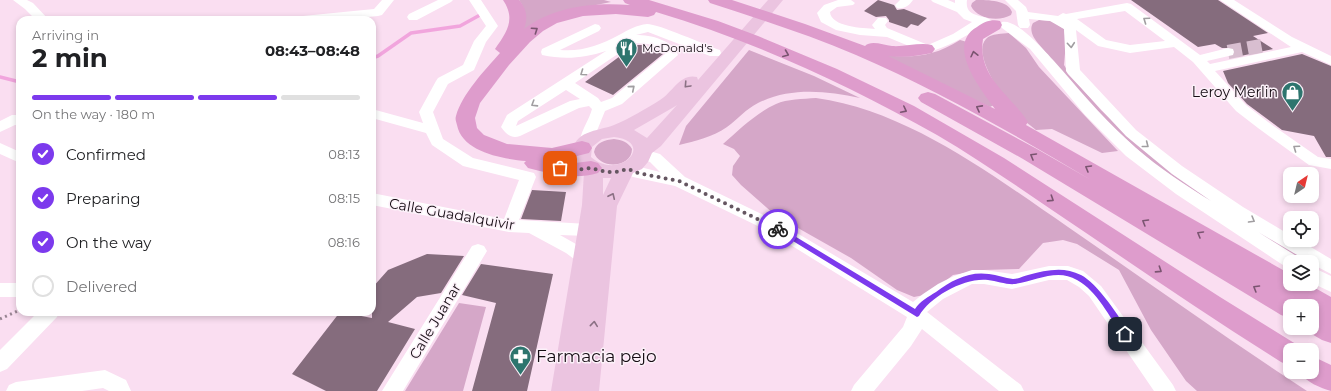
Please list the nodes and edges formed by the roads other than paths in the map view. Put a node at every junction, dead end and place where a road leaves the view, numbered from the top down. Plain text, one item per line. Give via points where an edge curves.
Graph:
1 (19, 0) edge
2 (388, 0) edge
3 (447, 0) edge
4 (475, 0) edge
5 (511, 0) edge
6 (631, 0) edge
7 (686, 0) edge
8 (716, 0) edge
9 (937, 0) edge
10 (1226, 0) edge
11 (767, 3) edge
12 (849, 3) dead end
13 (1123, 4) edge
14 (962, 5) edge
15 (1017, 7) edge
16 (39, 16) edge
17 (340, 16) edge
18 (413, 17) dead end
19 (1065, 18) junction
20 (994, 24) junction
21 (796, 26) junction
22 (595, 28) dead end
23 (954, 37) junction
24 (1288, 40) junction
25 (1178, 43) junction
26 (1266, 45) tunnel mouth
27 (1034, 46) junction
28 (730, 47) junction
29 (1302, 48) junction
30 (926, 49) junction
31 (1228, 52) tunnel mouth
32 (1331, 61) edge
33 (1202, 64) junction
34 (567, 84) junction
35 (596, 108) junction
36 (376, 114) edge
37 (16, 120) edge
38 (0, 127) edge
39 (432, 130) junction
40 (615, 131) junction
41 (584, 144) junction
42 (1050, 147) junction
43 (0, 148) edge
44 (643, 152) junction
45 (16, 156) edge
46 (1331, 164) edge
47 (592, 168) junction
48 (626, 169) junction
49 (679, 181) junction
50 (376, 200) edge
51 (509, 226) junction
52 (533, 227) junction
53 (588, 230) junction
54 (478, 251) dead end
55 (1283, 256) edge
56 (584, 257) junction
57 (1331, 267) edge
58 (1319, 278) edge
59 (1331, 285) edge
60 (0, 290) edge
61 (16, 290) edge
62 (1283, 304) edge
63 (1331, 309) edge
64 (917, 314) junction
65 (46, 316) edge
66 (1319, 325) edge
67 (1331, 332) edge
68 (1283, 350) edge
69 (0, 363) edge
70 (1319, 372) edge
71 (1331, 379) edge
72 (16, 391) edge
73 (121, 391) edge
74 (392, 391) edge
75 (564, 391) edge
76 (586, 391) edge
77 (861, 391) edge
78 (1014, 391) edge
79 (1166, 391) edge

1 - 16 street
2 - 17 street via 378,12
3 - 18 street
4 - 39 street via 492,26 480,41 469,67 443,80 426,112
5 - 47 highway via 517,10 516,30 458,106 452,121 453,129 465,144 487,155 575,170
6 - 28 highway via 712,24
62 -> 7 highway via 1030,154 920,94 803,41
8 - 21 highway
9 - 14 street
10 - 24 street
11 - 28 main road
12 - 30 street via 828,7 824,13 825,19 847,29 884,27
13 - 19 street
25 -> 13 street
14 - 20 street
14 - 23 street
15 - 19 street via 1041,10
15 - 20 street via 1015,22
15 - 27 street
15 -> 57 street via 1070,28 1074,71 1131,133 1177,170
19 - 25 street via 1102,43 1130,49
20 - 23 street via 975,24
20 - 27 street
42 -> 20 highway via 1022,126 1003,107 979,70 973,52 974,39
21 - 30 highway via 892,53 912,53
42 -> 21 highway via 980,108 880,59
22 - 28 street via 546,52 575,55 593,51 643,28
23 - 30 street
24 - 26 street
24 - 29 street
25 - 33 street
27 - 55 street via 1090,112 1131,152 1182,190
28 -> 40 main road via 668,103
41 -> 28 highway via 566,153 552,155 495,148 473,138 464,117 471,102 519,44 531,32 562,16 611,8 658,14 707,30
28 - 44 main road via 654,142
28 -> 68 highway via 851,82 945,132
29 - 32 street
29 - 33 street
31 - 33 street
46 -> 33 street via 1314,161 1258,121 1225,91
34 - 35 street
34 -> 35 street via 512,118 508,128 515,133 575,104
35 -> 34 street via 616,101 672,55 670,49 657,42 638,38 630,40
35 - 40 street
35 - 41 street
36 - 39 street
37 - 38 street
39 - 51 street via 437,142 468,162 528,177
40 - 41 main road via 601,133
40 - 44 main road via 635,137 641,143
41 - 47 main road via 582,159
63 -> 42 highway
43 - 45 street
44 - 48 main road via 639,162
44 - 49 street via 655,158
47 - 48 main road via 607,172
47 - 53 main road via 592,205
48 - 49 street
76 -> 48 main road via 607,206
49 - 64 street via 774,227
50 - 51 street, Calle Guadalquivir
51 - 52 street, Calle Guadalquivir
52 - 53 street, Calle Guadalquivir
52 - 56 street, Calle Guadalquivir
53 - 56 main road
54 - 74 street, Calle Juanar
56 - 75 main road
58 - 59 street
60 - 61 street
64 - 77 street via 912,331
64 - 78 street
64 - 79 street via 921,305 950,286 973,277 1014,282 1050,272 1068,272 1088,283 1096,291
65 - 69 street
66 - 67 highway
70 - 71 highway
72 - 73 street via 105,379 119,386

